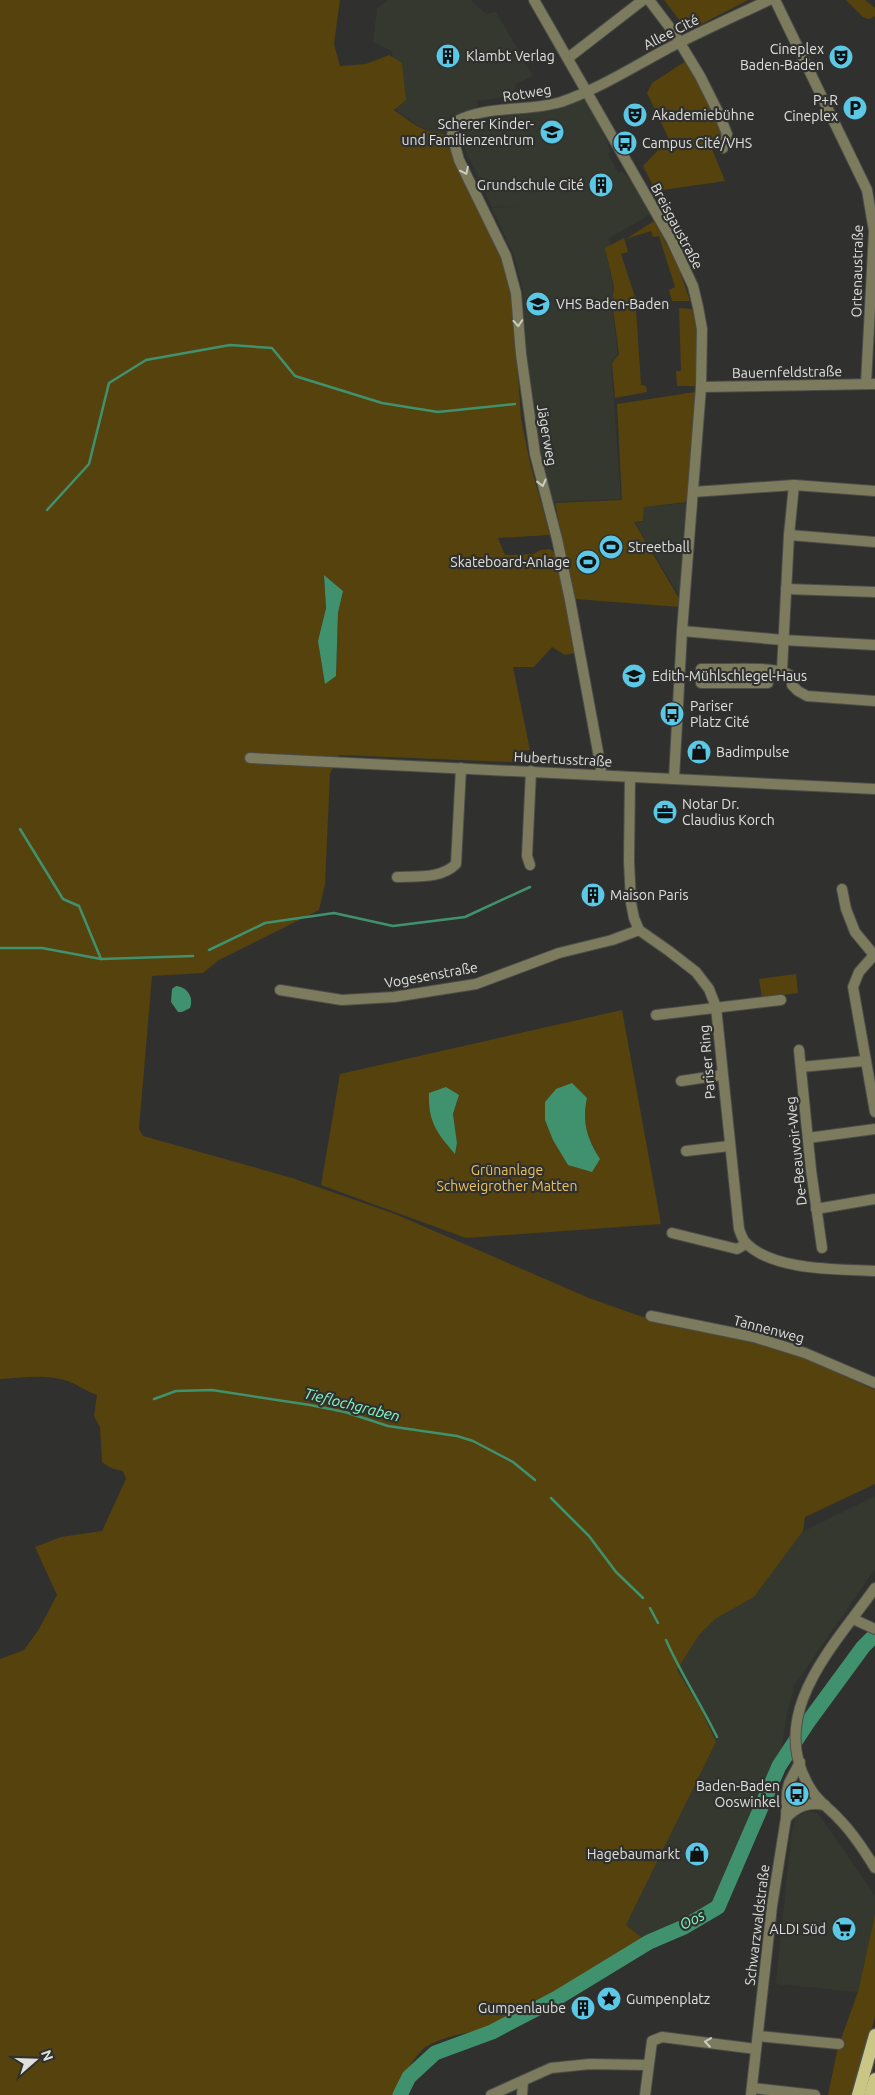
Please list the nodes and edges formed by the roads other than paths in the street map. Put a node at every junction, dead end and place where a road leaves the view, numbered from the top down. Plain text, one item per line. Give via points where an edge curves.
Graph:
1 (534, 0) edge
2 (642, 0) edge
3 (648, 0) edge
4 (769, 0) edge
5 (775, 0) edge
6 (680, 42) junction
7 (568, 58) junction
8 (588, 91) junction
9 (468, 115) joint
10 (723, 148) dead end
11 (874, 231) edge
12 (871, 384) edge
13 (701, 387) junction
14 (794, 485) junction
15 (875, 491) edge
16 (694, 492) junction
17 (789, 535) junction
18 (875, 542) edge
19 (786, 589) junction
20 (875, 592) edge
21 (682, 631) junction
22 (782, 640) junction
23 (875, 645) edge
24 (768, 670) junction
25 (788, 677) junction
26 (875, 701) edge
27 (250, 758) dead end
28 (461, 768) junction
29 (531, 771) junction
30 (600, 775) junction
31 (630, 777) junction
32 (674, 779) junction
33 (875, 789) edge
34 (530, 865) dead end
35 (397, 877) dead end
36 (842, 889) dead end
37 (639, 930) junction
38 (874, 955) edge
39 (280, 990) dead end
40 (781, 1000) dead end
41 (716, 1007) junction
42 (656, 1016) dead end
43 (799, 1050) dead end
44 (865, 1060) junction
45 (801, 1067) junction
46 (722, 1075) junction
47 (681, 1081) dead end
48 (875, 1112) edge
49 (875, 1130) edge
50 (808, 1138) junction
51 (729, 1146) junction
52 (686, 1151) dead end
53 (875, 1200) edge
54 (816, 1209) junction
55 (672, 1233) dead end
56 (746, 1244) junction
57 (822, 1248) dead end
58 (875, 1271) edge
59 (651, 1316) dead end
60 (875, 1383) edge
61 (875, 1588) edge
62 (853, 1619) junction
63 (874, 1629) edge
64 (799, 1758) junction
65 (825, 1805) junction
66 (786, 1818) junction
67 (875, 1868) edge
68 (875, 2035) edge
69 (758, 2036) junction
70 (838, 2044) dead end
71 (756, 2049) junction
72 (648, 2065) junction
73 (875, 2079) edge
74 (523, 2081) junction
75 (751, 2092) edge
76 (491, 2095) edge
77 (522, 2095) edge
78 (645, 2095) edge
79 (815, 2095) edge
80 (858, 2095) edge
81 (870, 2095) edge

1 - 7 street, Breisgaustraße
2 - 7 street
3 - 6 street
4 - 6 street, Allee Cité
5 - 11 street, Ortenaustraße via 867,190
6 - 8 street, Allee Cité
6 - 10 street via 719,114 726,134
7 - 8 street, Breisgaustraße
8 - 9 street, Rotweg via 560,102
8 - 13 street, Breisgaustraße via 671,240 692,286 702,329
9 -> 30 street, Jägerweg via 456,121 452,135 459,160 506,256 516,293 520,354 535,454 581,658
11 - 12 street, Ortenaustraße
12 - 13 street, Bauernfeldstraße
13 - 16 street, Breisgaustraße
14 - 15 street
14 - 16 street
14 - 17 street
16 - 21 street, Breisgaustraße
17 - 18 street
17 - 19 street
19 - 20 street
19 - 22 street
21 - 22 street
21 - 32 street, Breisgaustraße
22 - 23 street
22 - 25 street
24 - 24 street via 701,670 701,684 768,683
24 - 25 street
25 - 26 street via 798,691 807,696
27 - 28 street, Hubertusstraße
28 - 29 street, Hubertusstraße
28 - 35 street via 456,864 449,872
29 - 30 street, Hubertusstraße
29 - 34 street via 527,856
30 - 31 street, Hubertusstraße
31 - 32 street, Hubertusstraße
31 - 37 street via 630,903
32 - 33 street, Hubertusstraße
36 - 38 street via 855,932
37 - 39 street, Vogesenstraße via 559,953 476,984 394,997 342,1000
37 - 41 street, Pariser Ring via 696,972 709,989
38 - 44 street via 859,972 853,987
40 - 41 street
41 - 42 street
41 - 46 street, Pariser Ring
43 - 45 street, De-Beauvoir-Weg
44 - 45 street
44 - 48 street
45 - 50 street, De-Beauvoir-Weg
46 - 47 street
46 - 51 street, Pariser Ring
49 - 50 street
50 - 54 street, De-Beauvoir-Weg
51 - 52 street
51 - 56 street, Pariser Ring via 738,1229
53 - 54 street
54 - 57 street, De-Beauvoir-Weg
55 - 56 street via 737,1249
56 - 58 street via 780,1261 820,1268
59 - 60 street, Tannenweg via 754,1337 805,1353
61 - 62 street
62 - 63 street
62 - 64 street via 810,1680 800,1704 796,1726
64 - 65 street via 808,1783
64 - 66 street, Schwarzwaldstraße via 789,1783
65 - 66 street via 801,1806
65 - 67 street via 848,1829
66 - 69 street, Schwarzwaldstraße
68 - 80 main road
69 - 70 street
69 - 71 street, Schwarzwaldstraße
71 -> 72 street via 662,2037 652,2041
71 - 75 street, Schwarzwaldstraße
72 - 74 street via 566,2066 551,2068
72 - 78 street
73 - 81 main road
74 - 76 street
74 - 77 street
75 - 79 street, Schwarzwaldstraße

